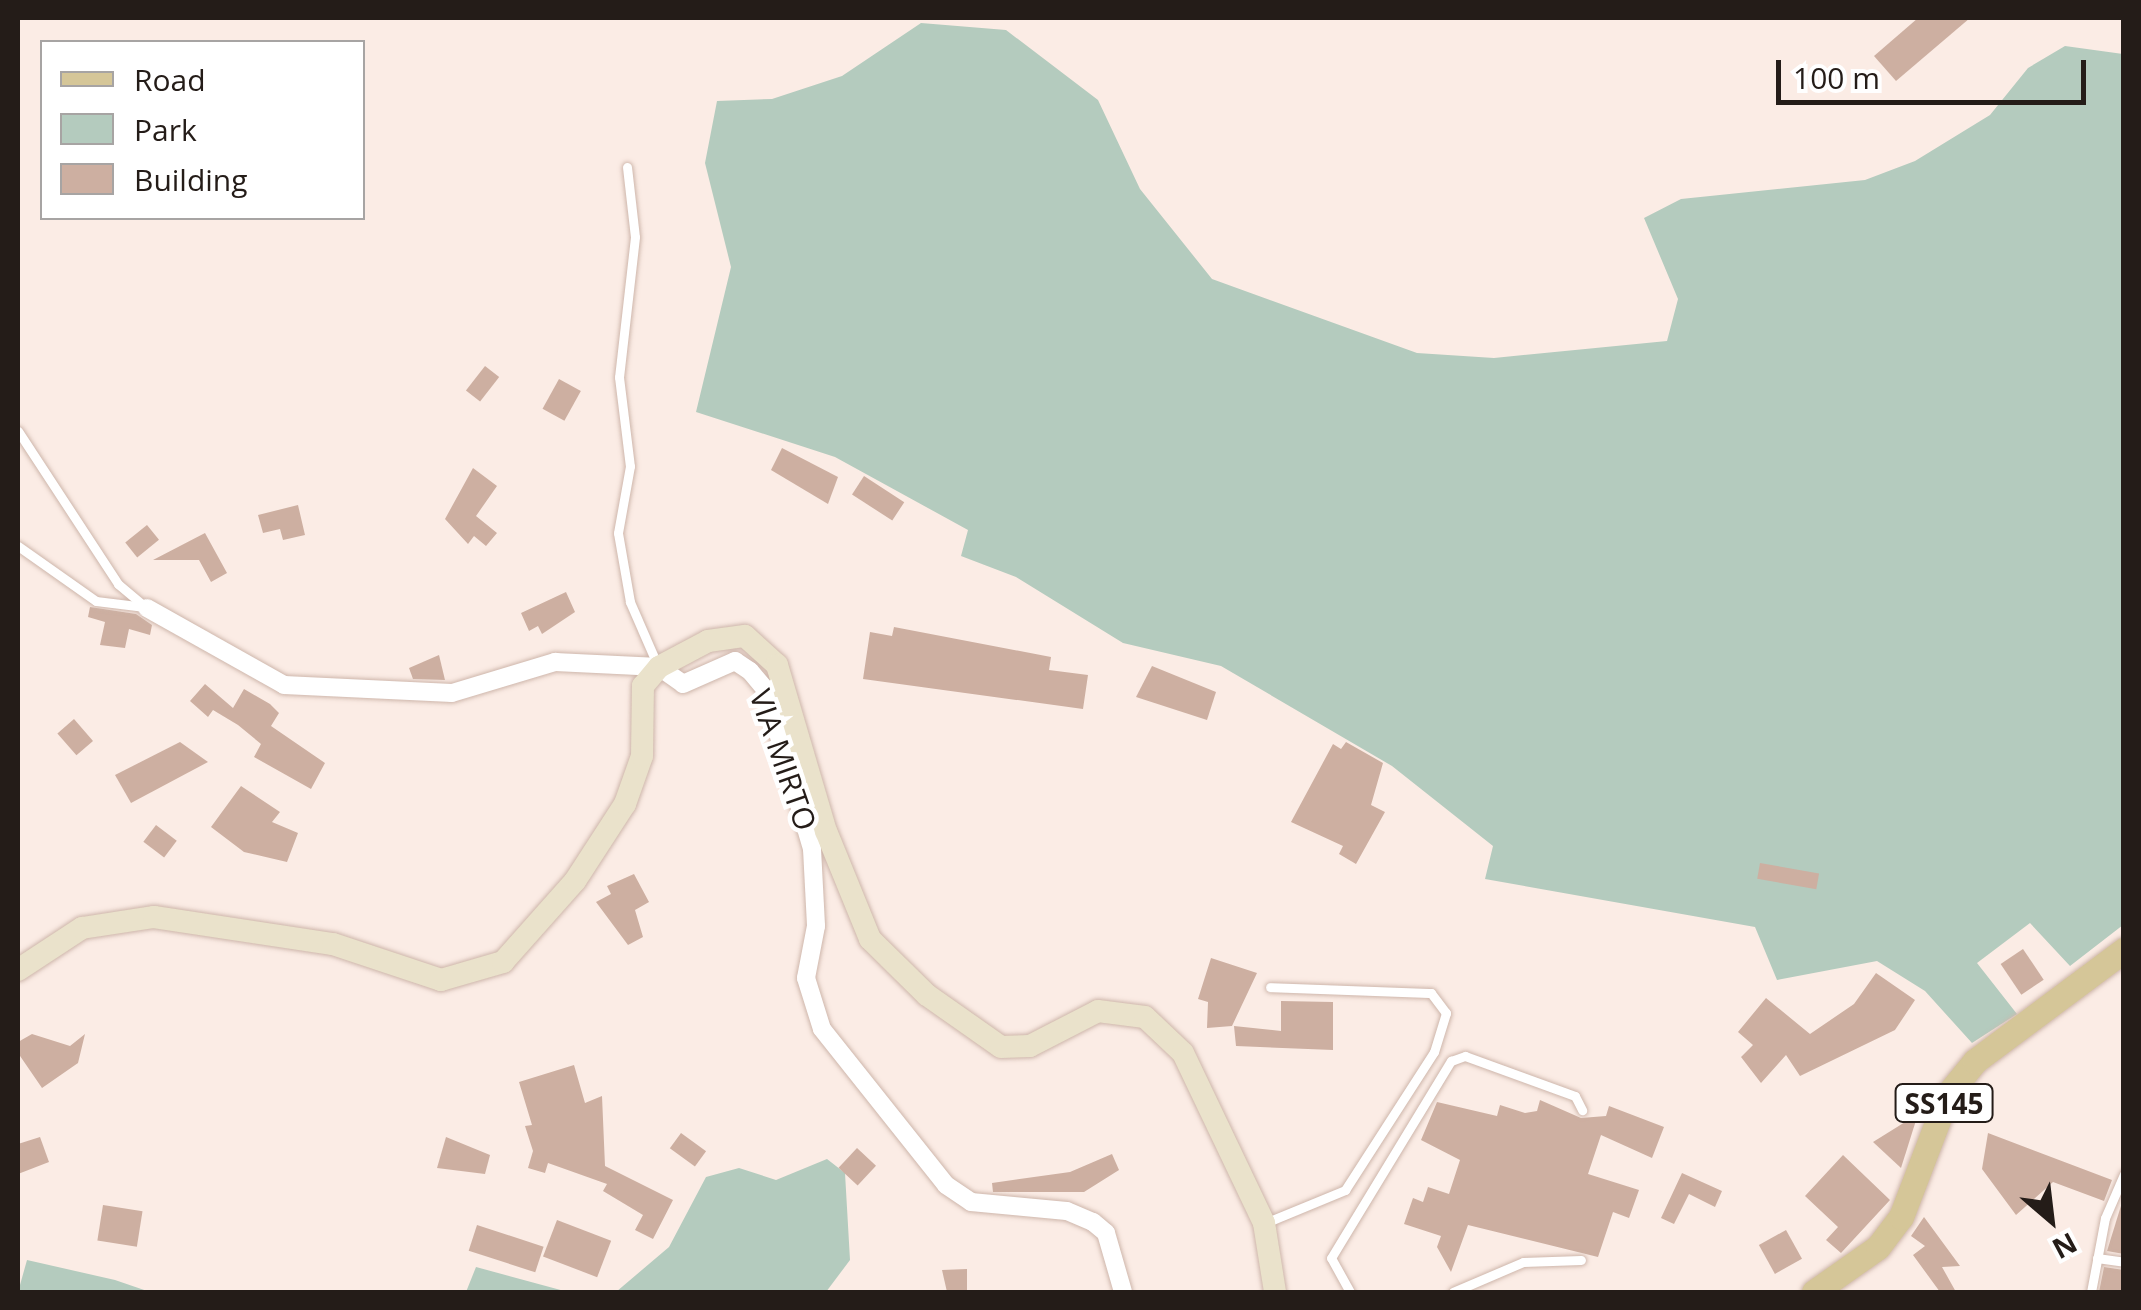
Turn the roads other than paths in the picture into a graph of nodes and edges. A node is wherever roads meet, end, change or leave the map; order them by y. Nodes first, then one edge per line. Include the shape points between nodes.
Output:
1 (626, 166) dead end
2 (18, 431) edge
3 (18, 546) edge
4 (147, 608) junction
5 (659, 666) junction
6 (2124, 950) edge
7 (18, 970) edge
8 (1270, 987) dead end
9 (1582, 1110) dead end
10 (2124, 1174) edge
11 (1264, 1224) junction
12 (2097, 1258) junction
13 (1581, 1260) dead end
14 (2124, 1262) edge
15 (1123, 1292) edge
16 (1275, 1292) edge
17 (1350, 1292) edge
18 (1453, 1292) edge
19 (1814, 1292) edge
20 (2091, 1292) edge

1 - 5 lane via 635,237 619,378 630,466 618,533 630,602
2 - 4 lane via 118,584
3 - 4 lane via 96,602
4 - 5 street via 284,685 452,693 556,662
5 - 7 street via 642,686 642,756 625,804 575,880 503,962 442,980 333,944 154,916 82,928
5 - 11 street via 734,635 768,651 870,939 926,995 1000,1047 1030,1046 1098,1011 1145,1017 1183,1054
5 - 15 street, VIA MIRTO via 683,684 735,661 765,689 812,849 808,1002 848,1066 946,1185 972,1202 1067,1211 1093,1222 1106,1234
6 - 19 main road, SS145 via 1976,1061 1948,1094 1901,1217 1878,1247
8 - 11 lane via 1431,993 1446,1013 1434,1052 1344,1190
9 - 17 lane via 1576,1096 1465,1056 1451,1062 1331,1258
10 - 12 lane
11 - 16 street
12 - 14 lane
12 - 20 lane
13 - 18 lane via 1523,1262

